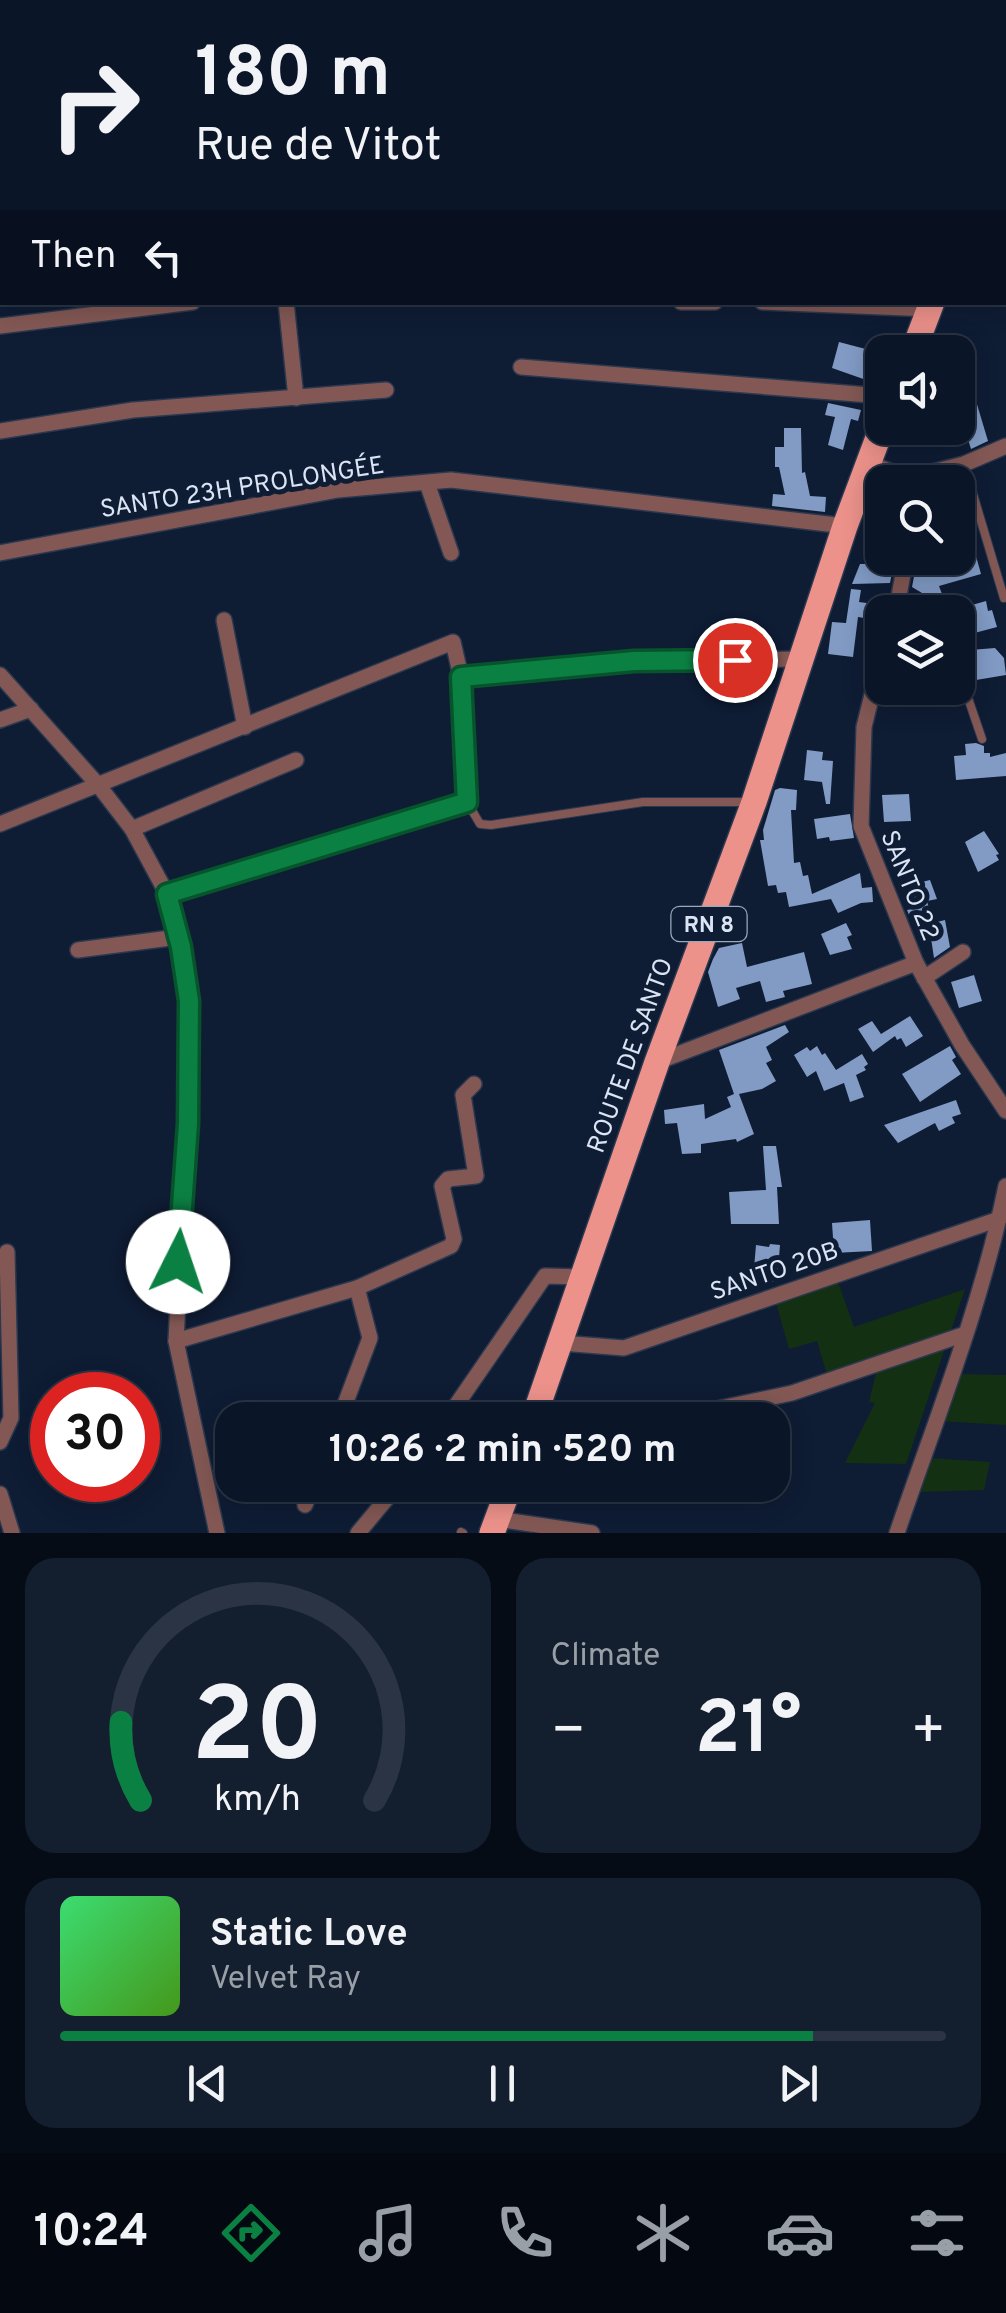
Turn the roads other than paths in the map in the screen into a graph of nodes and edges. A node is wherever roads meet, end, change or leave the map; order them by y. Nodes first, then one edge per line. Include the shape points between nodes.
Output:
1 (144, 305) edge
2 (286, 305) edge
3 (889, 305) edge
4 (931, 306) edge
5 (94, 308) edge
6 (0, 326) edge
7 (919, 335) edge
8 (521, 368) dead end
9 (386, 390) dead end
10 (865, 395) edge
11 (296, 398) junction
12 (0, 431) edge
13 (875, 445) edge
14 (1006, 446) edge
15 (868, 463) junction
16 (964, 464) junction
17 (873, 465) edge
18 (960, 465) edge
19 (427, 482) junction
20 (845, 526) junction
21 (0, 553) edge
22 (451, 553) dead end
23 (1004, 598) edge
24 (224, 620) dead end
25 (803, 659) junction
26 (0, 675) edge
27 (461, 677) junction
28 (872, 705) edge
29 (970, 705) edge
30 (31, 708) junction
31 (0, 720) edge
32 (244, 727) junction
33 (982, 740) dead end
34 (296, 760) dead end
35 (99, 786) junction
36 (467, 802) junction
37 (754, 802) junction
38 (0, 824) edge
39 (132, 828) junction
40 (167, 894) junction
41 (178, 937) junction
42 (78, 950) dead end
43 (963, 952) dead end
44 (920, 971) junction
45 (657, 1062) junction
46 (474, 1084) dead end
47 (1006, 1111) edge
48 (1006, 1186) edge
49 (1002, 1224) edge
50 (7, 1252) dead end
51 (583, 1277) junction
52 (357, 1288) junction
53 (965, 1334) junction
54 (176, 1341) junction
55 (561, 1343) junction
56 (347, 1402) edge
57 (458, 1402) edge
58 (540, 1402) edge
59 (750, 1402) edge
60 (0, 1442) edge
61 (0, 1494) edge
62 (306, 1502) edge
63 (384, 1502) edge
64 (504, 1502) edge
65 (305, 1505) dead end
66 (495, 1526) edge
67 (12, 1533) edge
68 (217, 1533) edge
69 (358, 1533) edge
70 (592, 1533) edge
71 (896, 1533) edge

1 - 5 street
2 - 11 street
3 - 4 street
4 - 7 main road
5 - 6 street
8 - 10 street
9 - 11 street
11 - 12 street via 133,410
13 - 15 main road, ROUTE DE SANTO / RN 8
14 - 16 street
15 - 17 street
15 - 20 main road, ROUTE DE SANTO / RN 8
16 - 18 street
16 - 23 lane
19 - 20 street, SANTO 23H PROLONGÉE
19 - 21 street, SANTO 23H PROLONGÉE via 338,490
19 - 22 street
20 - 25 main road, ROUTE DE SANTO / RN 8
24 - 32 street
25 - 27 street via 634,661
25 - 37 main road, ROUTE DE SANTO / RN 8
26 - 30 street
27 - 32 street via 453,642
27 - 36 street
28 - 44 street, SANTO 22 via 864,727 861,826
29 - 33 lane
30 - 31 street
30 - 35 street
32 - 35 street
34 - 39 street
35 - 38 street
35 - 39 street
36 - 37 lane via 480,824 491,826 643,802
36 - 40 street
37 - 45 main road, ROUTE DE SANTO / RN 8
39 - 40 street
40 - 41 street
41 - 42 street
41 - 54 street via 189,1001
43 - 44 street
44 - 45 street
44 - 47 street, SANTO 22
45 - 51 main road, ROUTE DE SANTO / RN 8
46 - 52 street via 463,1095 476,1176 448,1178 442,1186 452,1246
48 - 49 street
49 - 53 street
49 - 55 street, SANTO 20B via 624,1348
50 - 60 street via 11,1418
51 - 55 main road, ROUTE DE SANTO / RN 8
51 - 57 street via 545,1276
52 - 54 street
52 - 56 street via 370,1338
53 - 59 street
53 - 71 street
54 - 68 street
55 - 58 main road, ROUTE DE SANTO / RN 8
61 - 67 street
62 - 65 street
63 - 69 street
64 - 66 main road
66 - 70 street

